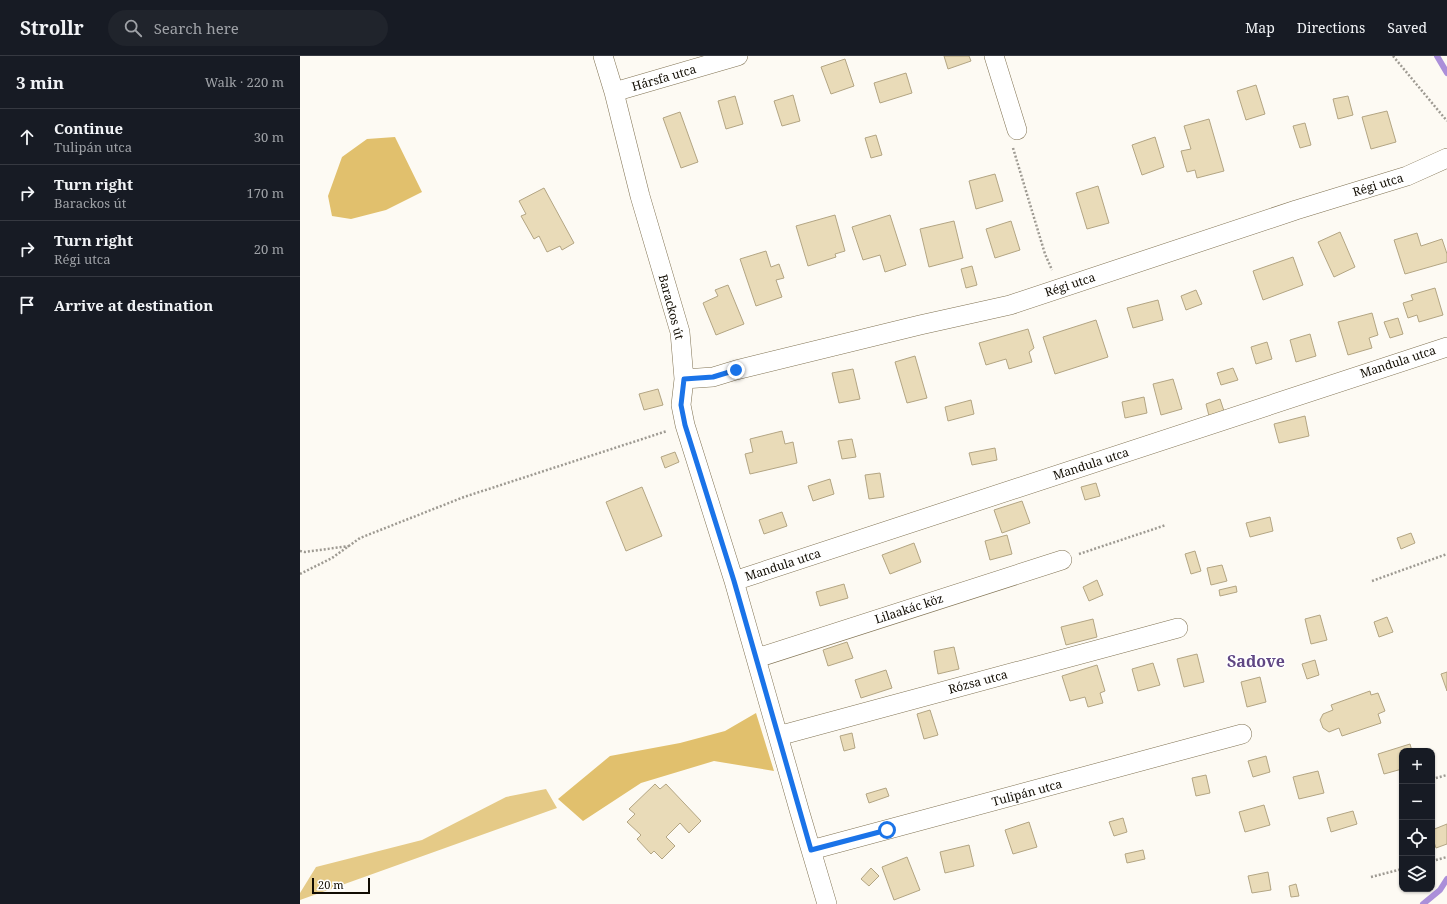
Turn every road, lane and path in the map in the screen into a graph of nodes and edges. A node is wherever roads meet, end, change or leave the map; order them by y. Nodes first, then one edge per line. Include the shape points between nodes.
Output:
1 (603, 56) edge
2 (738, 56) edge
3 (994, 56) edge
4 (1393, 56) edge
5 (614, 92) junction
6 (1447, 121) edge
7 (1017, 130) joint
8 (1447, 158) edge
9 (1060, 289) junction
10 (1447, 347) edge
11 (684, 379) junction
12 (685, 425) junction
13 (1166, 525) dead end
14 (349, 546) junction
15 (300, 551) edge
16 (1447, 554) edge
17 (1062, 560) joint
18 (300, 574) edge
19 (734, 581) junction
20 (1372, 581) dead end
21 (1178, 628) dead end
22 (757, 658) junction
23 (1242, 734) dead end
24 (778, 736) junction
25 (1447, 775) edge
26 (1435, 779) edge
27 (811, 850) junction
28 (1447, 857) edge
29 (1435, 860) edge
30 (1399, 870) edge
31 (1371, 877) dead end
32 (827, 904) edge

1 - 5 street, Barackos út
2 - 5 street, Hársfa utca
3 - 7 street
4 - 6 path
5 - 11 street, Barackos út via 640,196 680,332
7 - 9 path via 1010,139 1045,254
8 - 9 street, Régi utca via 1407,176 1296,210
9 - 11 street, Régi utca via 1010,305 713,377
10 - 19 street, Mandula utca
11 - 12 street, Barackos út via 681,405
12 - 14 path via 464,496 360,538
12 - 19 street, Barackos út
13 - 17 path
14 - 15 path
14 - 18 path
16 - 20 path
17 - 22 street, Lilaakác köz
19 - 22 street, Barackos út
21 - 24 street, Rózsa utca
22 - 24 street, Barackos út
23 - 27 street, Tulipán utca
24 - 27 street, Barackos út
25 - 26 path
27 - 32 street, Barackos út
28 - 29 path
30 - 31 path

